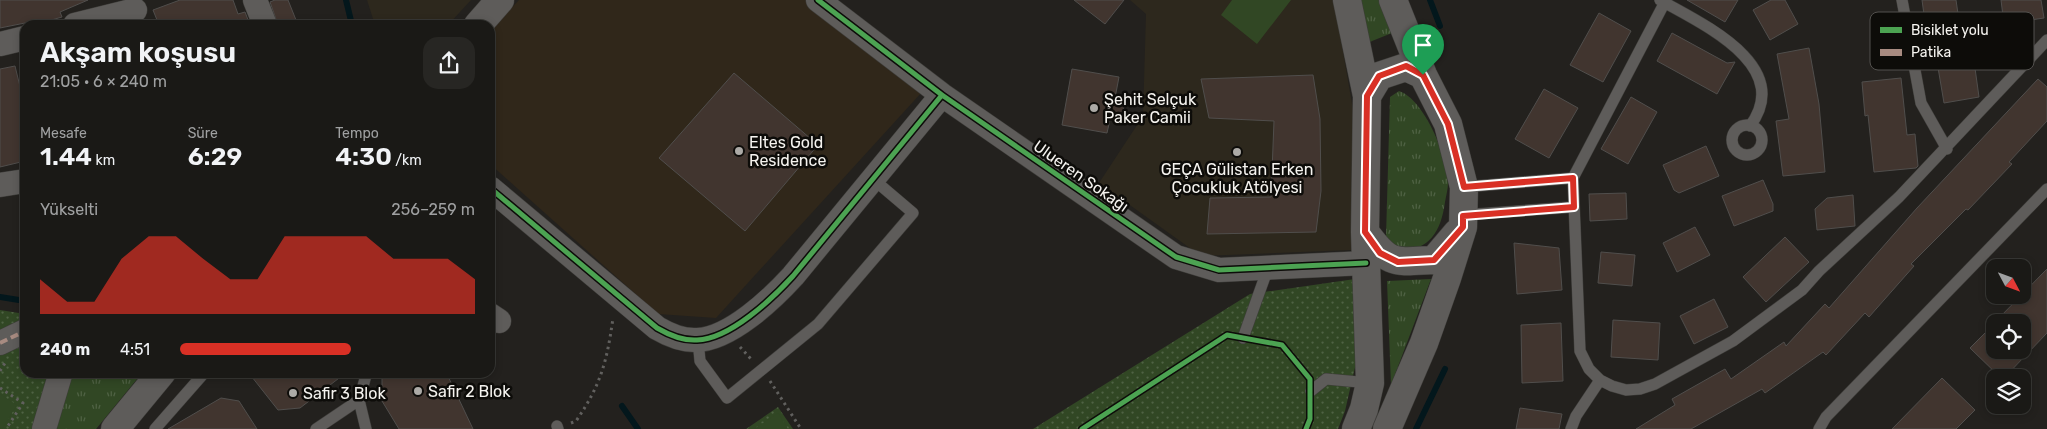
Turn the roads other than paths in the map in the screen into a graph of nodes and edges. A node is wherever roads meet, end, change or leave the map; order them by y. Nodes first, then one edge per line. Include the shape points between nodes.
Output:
1 (255, 0) edge
2 (500, 0) edge
3 (818, 0) edge
4 (1347, 0) edge
5 (1393, 0) edge
6 (1663, 1) edge
7 (135, 12) edge
8 (98, 20) edge
9 (263, 20) edge
10 (482, 20) edge
11 (20, 39) edge
12 (2047, 40) edge
13 (0, 44) edge
14 (2034, 54) edge
15 (1915, 70) edge
16 (2019, 70) edge
17 (1423, 75) junction
18 (942, 95) junction
19 (1367, 96) junction
20 (1750, 126) dead end
21 (1946, 148) junction
22 (1573, 178) junction
23 (873, 179) junction
24 (20, 182) edge
25 (0, 185) edge
26 (1464, 187) junction
27 (2047, 189) edge
28 (495, 192) edge
29 (1574, 207) junction
30 (1463, 221) junction
31 (1365, 232) junction
32 (1366, 263) junction
33 (1268, 268) junction
34 (20, 333) edge
35 (1243, 338) dead end
36 (698, 340) junction
37 (0, 343) edge
38 (59, 378) edge
39 (157, 378) edge
40 (200, 378) edge
41 (365, 378) edge
42 (1600, 380) junction
43 (1370, 384) junction
44 (1311, 391) dead end
45 (359, 400) junction
46 (44, 429) edge
47 (115, 429) edge
48 (155, 429) edge
49 (316, 429) edge
50 (366, 429) edge
51 (1356, 429) edge
52 (1387, 429) edge
53 (1571, 429) edge
54 (1820, 429) edge

1 - 9 street
2 - 10 street
3 - 18 street, Ulueren Sokağı
4 - 19 street
5 - 17 street
6 - 20 lane via 1729,40 1751,63 1761,92 1759,110
6 - 22 lane
7 - 8 street
11 - 13 street
12 - 14 lane
15 - 21 lane via 1921,103
16 - 21 lane
17 - 19 street via 1406,66 1379,76
17 - 26 street via 1448,124
18 - 23 street
18 - 33 street, Ulueren Sokağı via 1176,257 1219,270
19 - 31 street
21 - 42 lane via 1802,290 1733,341 1640,389 1626,390
22 - 26 lane
22 - 29 lane
23 - 36 street via 773,298 726,330
23 - 36 lane via 913,213 818,324 727,398 700,361
24 - 25 street
26 - 30 street
27 - 54 lane via 1826,417
28 - 36 street via 657,328 684,340
29 - 30 lane
29 - 42 lane via 1580,351 1589,369
30 - 31 street via 1434,260 1398,262 1380,253
30 - 52 street via 1424,343
31 - 32 street
32 - 33 street, Ulueren Sokağı
32 - 43 street
33 - 35 lane
34 - 37 street
38 - 46 street
39 - 47 street
40 - 48 lane
41 - 45 lane
42 - 53 lane
43 - 44 lane via 1326,379
43 - 51 street
45 - 49 lane
45 - 50 lane

